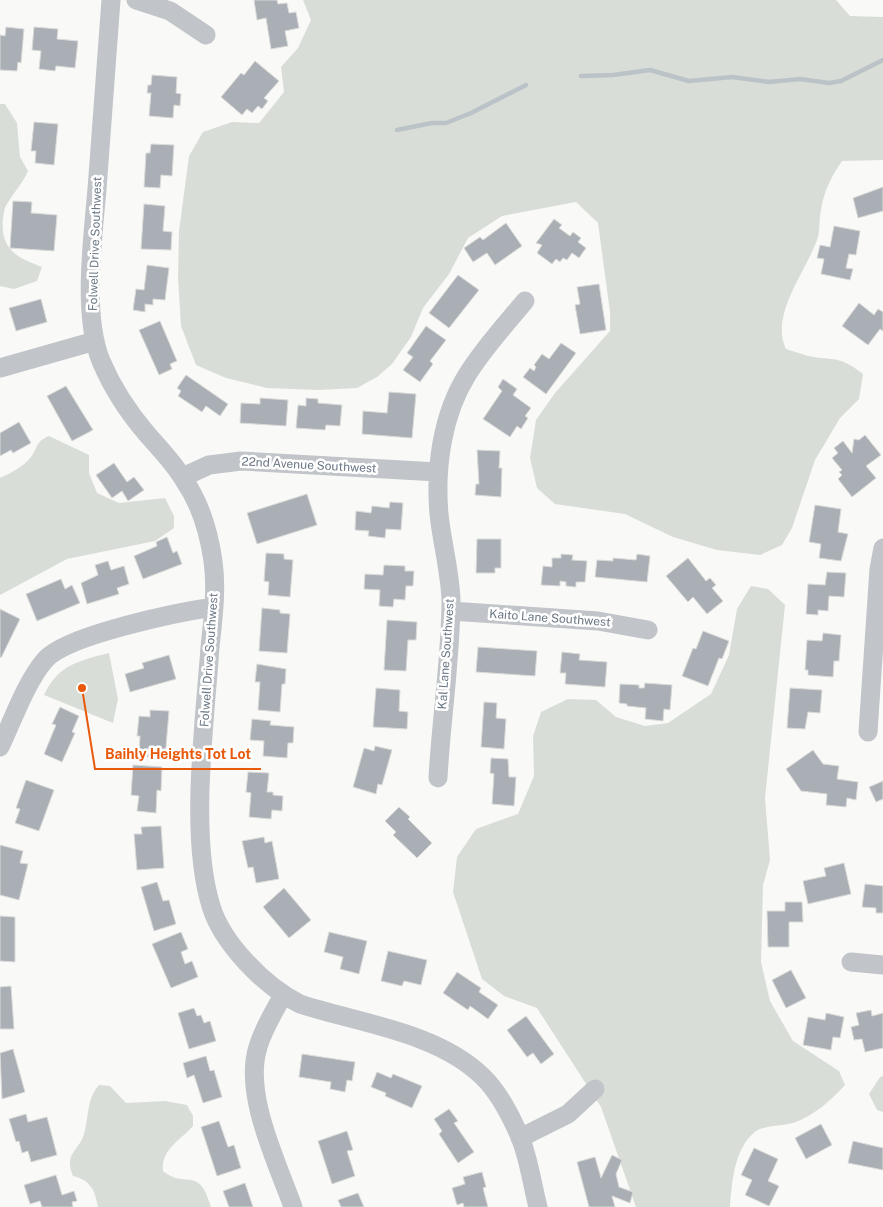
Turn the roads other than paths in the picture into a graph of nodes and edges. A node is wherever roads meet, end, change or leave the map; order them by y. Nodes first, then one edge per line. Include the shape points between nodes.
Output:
1 (111, 0) edge
2 (136, 0) edge
3 (206, 35) dead end
4 (525, 301) dead end
5 (95, 341) junction
6 (0, 368) edge
7 (438, 472) junction
8 (183, 477) junction
9 (883, 548) edge
10 (214, 606) junction
11 (451, 610) junction
12 (648, 630) dead end
13 (868, 732) dead end
14 (0, 747) edge
15 (438, 778) dead end
16 (852, 962) dead end
17 (883, 965) edge
18 (283, 995) junction
19 (595, 1089) dead end
20 (520, 1138) junction
21 (293, 1207) edge
22 (538, 1207) edge

1 - 5 street, Folwell Drive Southwest via 92,255
2 - 3 street via 170,10
4 - 7 street, Kal Lane Southwest via 480,356 457,394 446,426
5 - 6 street
5 - 8 street, Folwell Drive Southwest via 122,401
7 - 8 street, 22nd Avenue Southwest via 241,461 209,465
7 - 11 street, Kal Lane Southwest via 439,514
8 - 10 street, Folwell Drive Southwest via 207,533 213,561
9 - 13 street
10 - 14 street via 117,629 63,646 45,660
10 - 18 street, Folwell Drive Southwest via 200,798 210,905 244,959
11 - 12 street, Kaito Lane Southwest via 598,620
11 - 15 street, Kal Lane Southwest
16 - 17 street
18 - 20 street, Folwell Drive Southwest via 300,1004 408,1036 452,1054 490,1085
18 - 21 street via 257,1048 253,1077 259,1111
19 - 20 street via 568,1114
20 - 22 street, Folwell Drive Southwest

